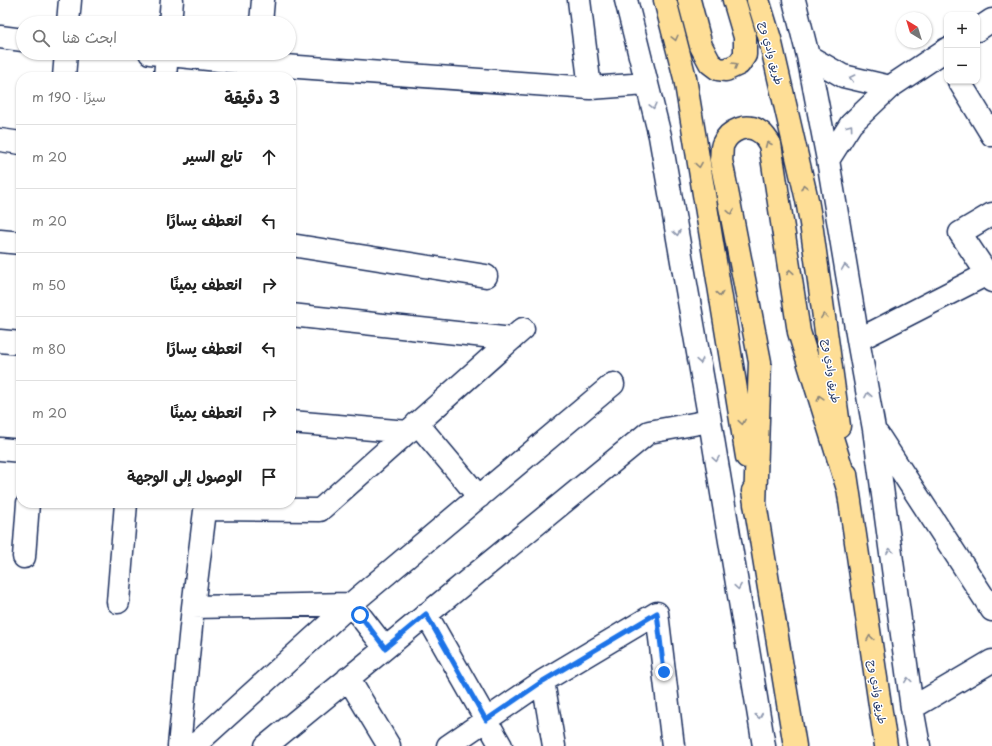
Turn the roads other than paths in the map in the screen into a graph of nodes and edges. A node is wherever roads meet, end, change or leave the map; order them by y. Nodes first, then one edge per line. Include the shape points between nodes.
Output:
1 (70, 0) edge
2 (172, 0) edge
3 (263, 0) edge
4 (579, 0) edge
5 (626, 0) edge
6 (665, 0) edge
7 (689, 0) edge
8 (734, 0) edge
9 (758, 0) edge
10 (794, 0) edge
11 (69, 16) edge
12 (171, 16) edge
13 (262, 16) edge
14 (992, 20) edge
15 (980, 28) edge
16 (0, 37) edge
17 (16, 39) edge
18 (944, 55) edge
19 (808, 56) junction
20 (65, 60) edge
21 (162, 60) edge
22 (213, 60) edge
23 (257, 65) edge
24 (64, 72) edge
25 (164, 72) edge
26 (647, 84) junction
27 (961, 84) edge
28 (890, 87) junction
29 (590, 88) junction
30 (992, 135) edge
31 (0, 140) edge
32 (16, 142) edge
33 (828, 160) junction
34 (992, 214) edge
35 (0, 241) edge
36 (16, 243) edge
37 (296, 246) edge
38 (486, 276) dead end
39 (990, 277) edge
40 (296, 314) edge
41 (858, 340) junction
42 (0, 341) edge
43 (16, 343) edge
44 (613, 384) dead end
45 (710, 421) junction
46 (296, 422) edge
47 (413, 428) junction
48 (874, 429) junction
49 (0, 449) edge
50 (16, 451) edge
51 (848, 489) junction
52 (479, 497) junction
53 (755, 505) junction
54 (28, 508) edge
55 (126, 508) edge
56 (206, 508) edge
57 (263, 508) edge
58 (24, 557) dead end
59 (118, 602) dead end
60 (351, 604) junction
61 (193, 607) junction
62 (992, 610) edge
63 (426, 614) junction
64 (385, 648) junction
65 (992, 662) edge
66 (348, 678) junction
67 (543, 681) junction
68 (912, 708) junction
69 (486, 720) junction
70 (273, 743) edge
71 (170, 746) edge
72 (179, 746) edge
73 (194, 746) edge
74 (389, 746) edge
75 (448, 746) edge
76 (501, 746) edge
77 (554, 746) edge
78 (674, 746) edge
79 (764, 746) edge
80 (795, 746) edge
81 (886, 746) edge
82 (919, 746) edge

1 - 11 street
2 - 12 street
3 - 13 street
4 - 29 street
5 - 26 street
6 -> 53 main road via 685,78
7 -> 8 main road via 701,46 710,63 718,69 726,70 739,64 745,55 745,37
51 -> 9 main road, طريق وادي وج via 807,200 770,38
10 - 19 street
14 - 15 street
16 - 17 street
18 - 28 street
28 -> 19 street via 843,76
19 - 33 street
20 - 24 street
21 - 25 street
22 - 23 street
23 - 29 street
26 - 29 street
26 -> 45 street via 660,136
27 - 30 street
33 -> 28 street via 851,124
31 - 32 street
41 -> 33 street
34 - 39 street via 960,234
35 - 36 street
37 - 38 street
39 - 41 street
40 - 47 street via 517,334
48 -> 41 street
42 - 43 street
44 - 52 street
45 - 63 street via 649,432
45 -> 79 street
46 - 47 street
47 - 52 street
47 - 57 street via 320,510
48 - 62 street
68 -> 48 street
49 - 50 street
51 -> 53 main road via 799,332 770,144 761,132 751,127 740,128 728,136 723,145 721,160 760,362
81 -> 51 main road, طريق وادي وج
52 - 60 street
53 - 80 main road
54 - 58 street
55 - 59 street
56 - 61 street
60 - 61 street
60 - 64 street
60 - 73 street
61 - 72 street
63 - 64 street
63 - 69 street
64 - 66 street
65 - 68 street
66 - 70 street
66 - 74 street
67 - 69 street
67 - 77 street
67 - 78 street via 657,613
68 - 82 street
69 - 75 street
69 - 76 street
71 - 72 street

